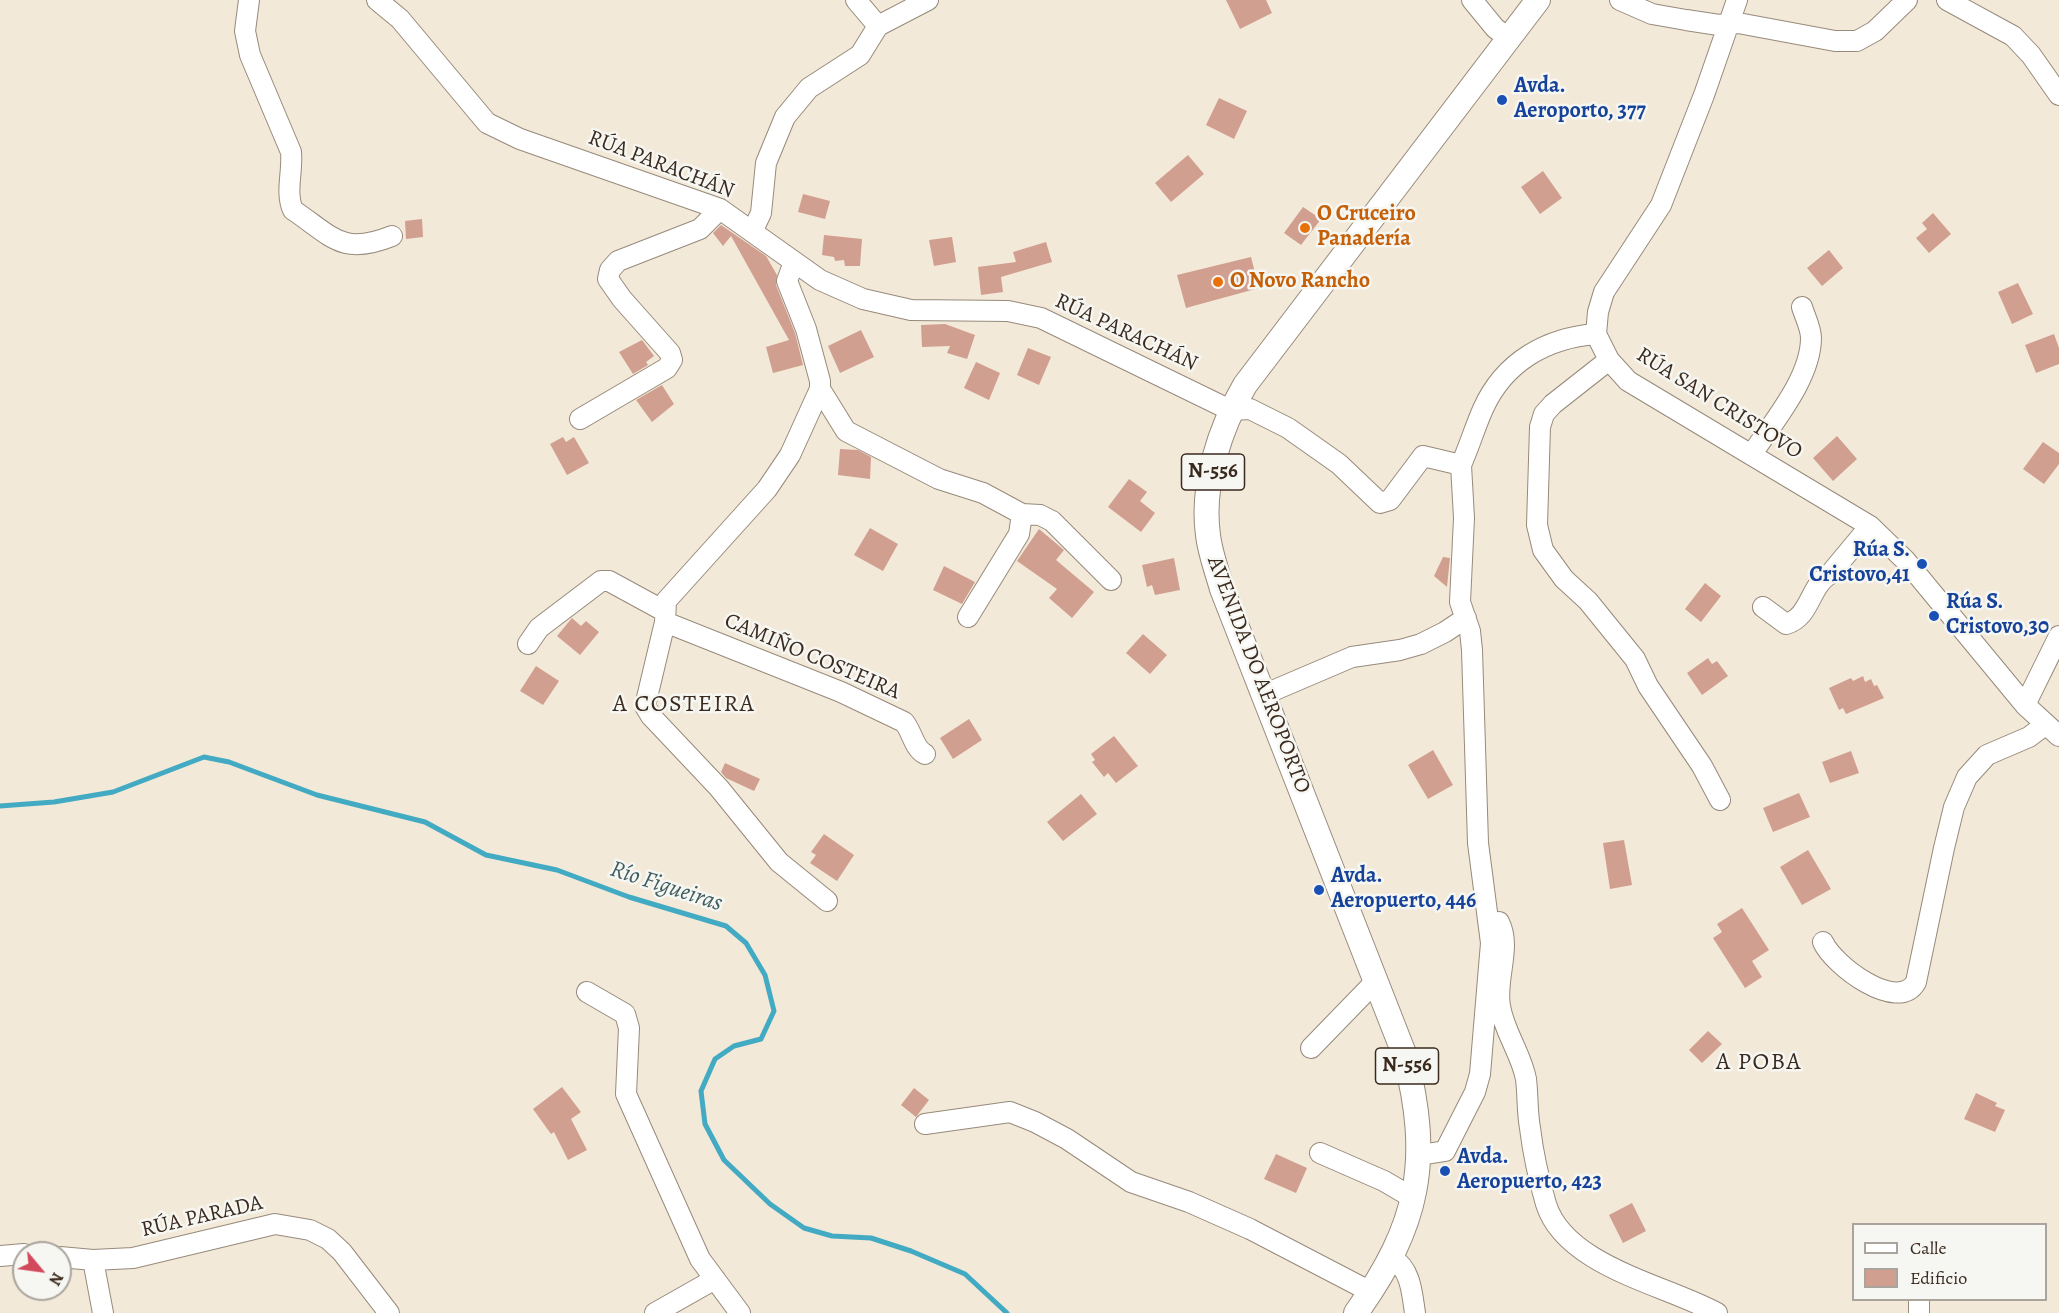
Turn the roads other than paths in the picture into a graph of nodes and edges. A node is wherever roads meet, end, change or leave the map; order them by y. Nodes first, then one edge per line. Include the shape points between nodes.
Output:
1 (249, 0) edge
2 (377, 0) edge
3 (856, 0) edge
4 (928, 0) edge
5 (1472, 0) edge
6 (1538, 0) edge
7 (1620, 0) edge
8 (1737, 0) edge
9 (1907, 0) edge
10 (1947, 0) edge
11 (1728, 24) junction
12 (878, 26) junction
13 (1509, 39) junction
14 (2059, 95) edge
15 (720, 209) junction
16 (753, 230) junction
17 (392, 236) dead end
18 (794, 262) junction
19 (1802, 307) dead end
20 (1596, 334) junction
21 (1609, 360) junction
22 (820, 389) junction
23 (1230, 410) junction
24 (580, 418) dead end
25 (1752, 454) junction
26 (1461, 465) junction
27 (1022, 514) junction
28 (1870, 526) junction
29 (1111, 580) dead end
30 (1763, 607) dead end
31 (665, 616) junction
32 (968, 617) dead end
33 (1466, 618) junction
34 (2059, 636) edge
35 (528, 644) dead end
36 (1263, 695) junction
37 (2025, 705) junction
38 (2052, 731) edge
39 (925, 754) dead end
40 (1720, 800) dead end
41 (827, 901) dead end
42 (1485, 910) junction
43 (1823, 942) dead end
44 (1376, 981) junction
45 (587, 992) dead end
46 (1311, 1048) dead end
47 (925, 1124) dead end
48 (1320, 1153) dead end
49 (1419, 1155) junction
50 (1413, 1198) junction
51 (72, 1258) edge
52 (1392, 1258) junction
53 (93, 1260) junction
54 (715, 1279) junction
55 (1371, 1292) junction
56 (103, 1313) edge
57 (389, 1313) edge
58 (655, 1313) edge
59 (740, 1313) edge
60 (1356, 1313) edge
61 (1415, 1313) edge
62 (1717, 1313) edge

1 - 17 street via 245,31 250,55 291,152 288,201 293,210 345,245 369,245
2 - 15 street, RÚA PARACHÁN via 400,18 488,123 520,139
3 - 12 street
4 - 12 street
5 - 13 street
6 - 13 main road, AVENIDA DO AEROPORTO / N-556
7 - 11 street via 1652,14
8 - 11 street
9 - 11 street via 1875,32 1857,40
10 - 14 street via 2013,36
11 - 20 street via 1661,205 1604,292
12 - 16 street via 860,55 809,88 785,117 766,163 761,213
13 - 23 main road, AVENIDA DO AEROPORTO / N-556 via 1263,358
15 - 16 street, RÚA PARACHÁN
15 - 24 street via 700,229 618,261 610,270 608,279 672,360 667,368
16 - 18 street, RÚA PARACHÁN
18 - 22 street via 787,281 806,328
18 - 23 street, RÚA PARACHÁN via 820,280 886,306 1008,311 1041,318
19 - 25 street via 1811,335 1810,357 1803,375
20 - 21 street, RÚA SAN CRISTOVO
20 - 26 street via 1569,337 1518,360 1483,408
21 - 25 street, RÚA SAN CRISTOVO via 1628,381
21 - 40 street via 1545,414 1540,427 1538,538 1551,562 1635,659
22 - 27 street via 846,430 939,479 983,493
22 - 31 street via 779,472 666,601
23 - 26 street, RÚA PARACHÁN via 1250,409 1288,428 1339,464 1380,503 1390,500 1423,456
23 - 36 main road, AVENIDA DO AEROPORTO / N-556 via 1209,494 1208,536 1222,589
25 - 28 street, RÚA SAN CRISTOVO
26 - 33 street via 1464,518 1460,595
27 - 29 street via 1040,515 1052,521
27 - 32 street via 1019,534
28 - 30 street via 1830,574 1821,579 1796,621 1786,624
28 - 37 street, RÚA SAN CRISTOVO via 1906,561
31 - 35 street, CAMIÑO COSTEIRA via 609,581 601,581 539,628
31 - 39 street, CAMIÑO COSTEIRA via 904,722 920,752
31 - 41 street via 645,706 719,788 778,862
33 - 36 street via 1421,644 1352,657
33 - 42 street via 1472,650 1478,843
34 - 37 street
36 - 44 main road, AVENIDA DO AEROPORTO / N-556
37 - 38 street, RÚA SAN CRISTOVO
38 - 43 street via 1987,755 1967,777 1954,807 1916,982 1909,992 1890,993 1878,988 1838,964
42 - 49 street via 1491,943 1480,1074 1445,1151
42 - 62 street via 1500,923 1504,948 1499,1004 1520,1055 1530,1130 1547,1206 1556,1226 1600,1261
44 - 46 street
44 - 49 main road, AVENIDA DO AEROPORTO / N-556 via 1412,1083
45 - 54 street via 625,1014 630,1028 626,1094 700,1259
47 - 55 street via 1010,1112 1027,1118 1067,1139 1131,1182 1240,1224
48 - 50 street
49 - 50 main road, AVENIDA DO AEROPORTO / N-556
50 - 52 main road, AVENIDA DO AEROPORTO / N-556
51 - 53 street, RÚA PARADA
52 - 55 main road, AVENIDA DO AEROPORTO / N-556
52 - 61 street via 1402,1264 1410,1283
53 - 56 street
53 - 57 street, RÚA PARADA via 133,1258 275,1224 310,1230 342,1252
54 - 58 street
54 - 59 street
55 - 60 main road, AVENIDA DO AEROPORTO / N-556

